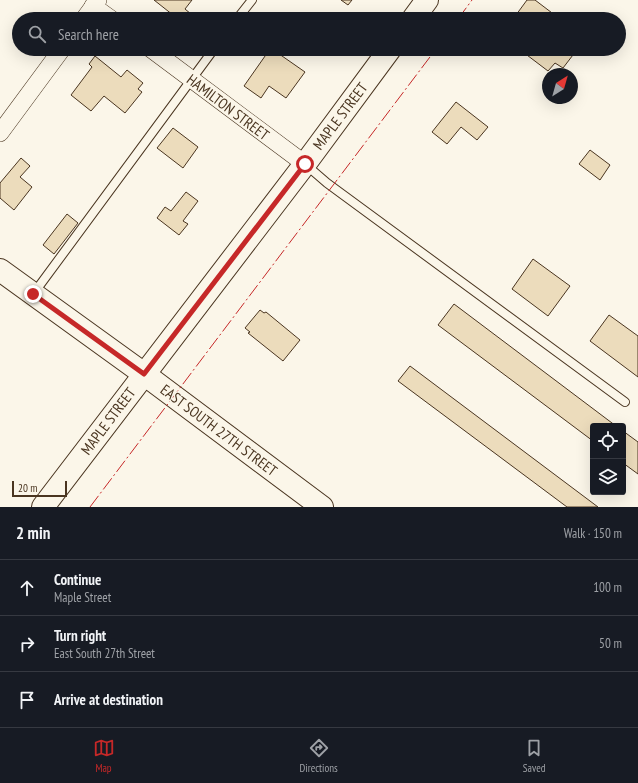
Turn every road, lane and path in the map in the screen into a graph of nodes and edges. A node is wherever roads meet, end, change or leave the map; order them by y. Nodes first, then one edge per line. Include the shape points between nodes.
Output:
1 (252, 0) edge
2 (427, 0) edge
3 (243, 12) edge
4 (418, 12) edge
5 (57, 56) edge
6 (160, 56) edge
7 (209, 56) edge
8 (385, 56) edge
9 (191, 79) junction
10 (0, 134) edge
11 (305, 164) junction
12 (0, 270) edge
13 (33, 294) junction
14 (144, 374) junction
15 (625, 402) dead end
16 (43, 507) edge
17 (322, 507) edge

1 - 3 lane
2 - 4 main road
5 - 10 street
6 - 9 street, HAMILTON STREET
7 - 9 lane
8 - 11 main road, MAPLE STREET
9 - 11 street, HAMILTON STREET
9 - 13 lane
11 - 14 main road, MAPLE STREET
11 - 15 lane
12 - 13 main road, EAST SOUTH 27TH STREET
13 - 14 main road, EAST SOUTH 27TH STREET
14 - 16 main road, MAPLE STREET
14 - 17 main road, EAST SOUTH 27TH STREET

